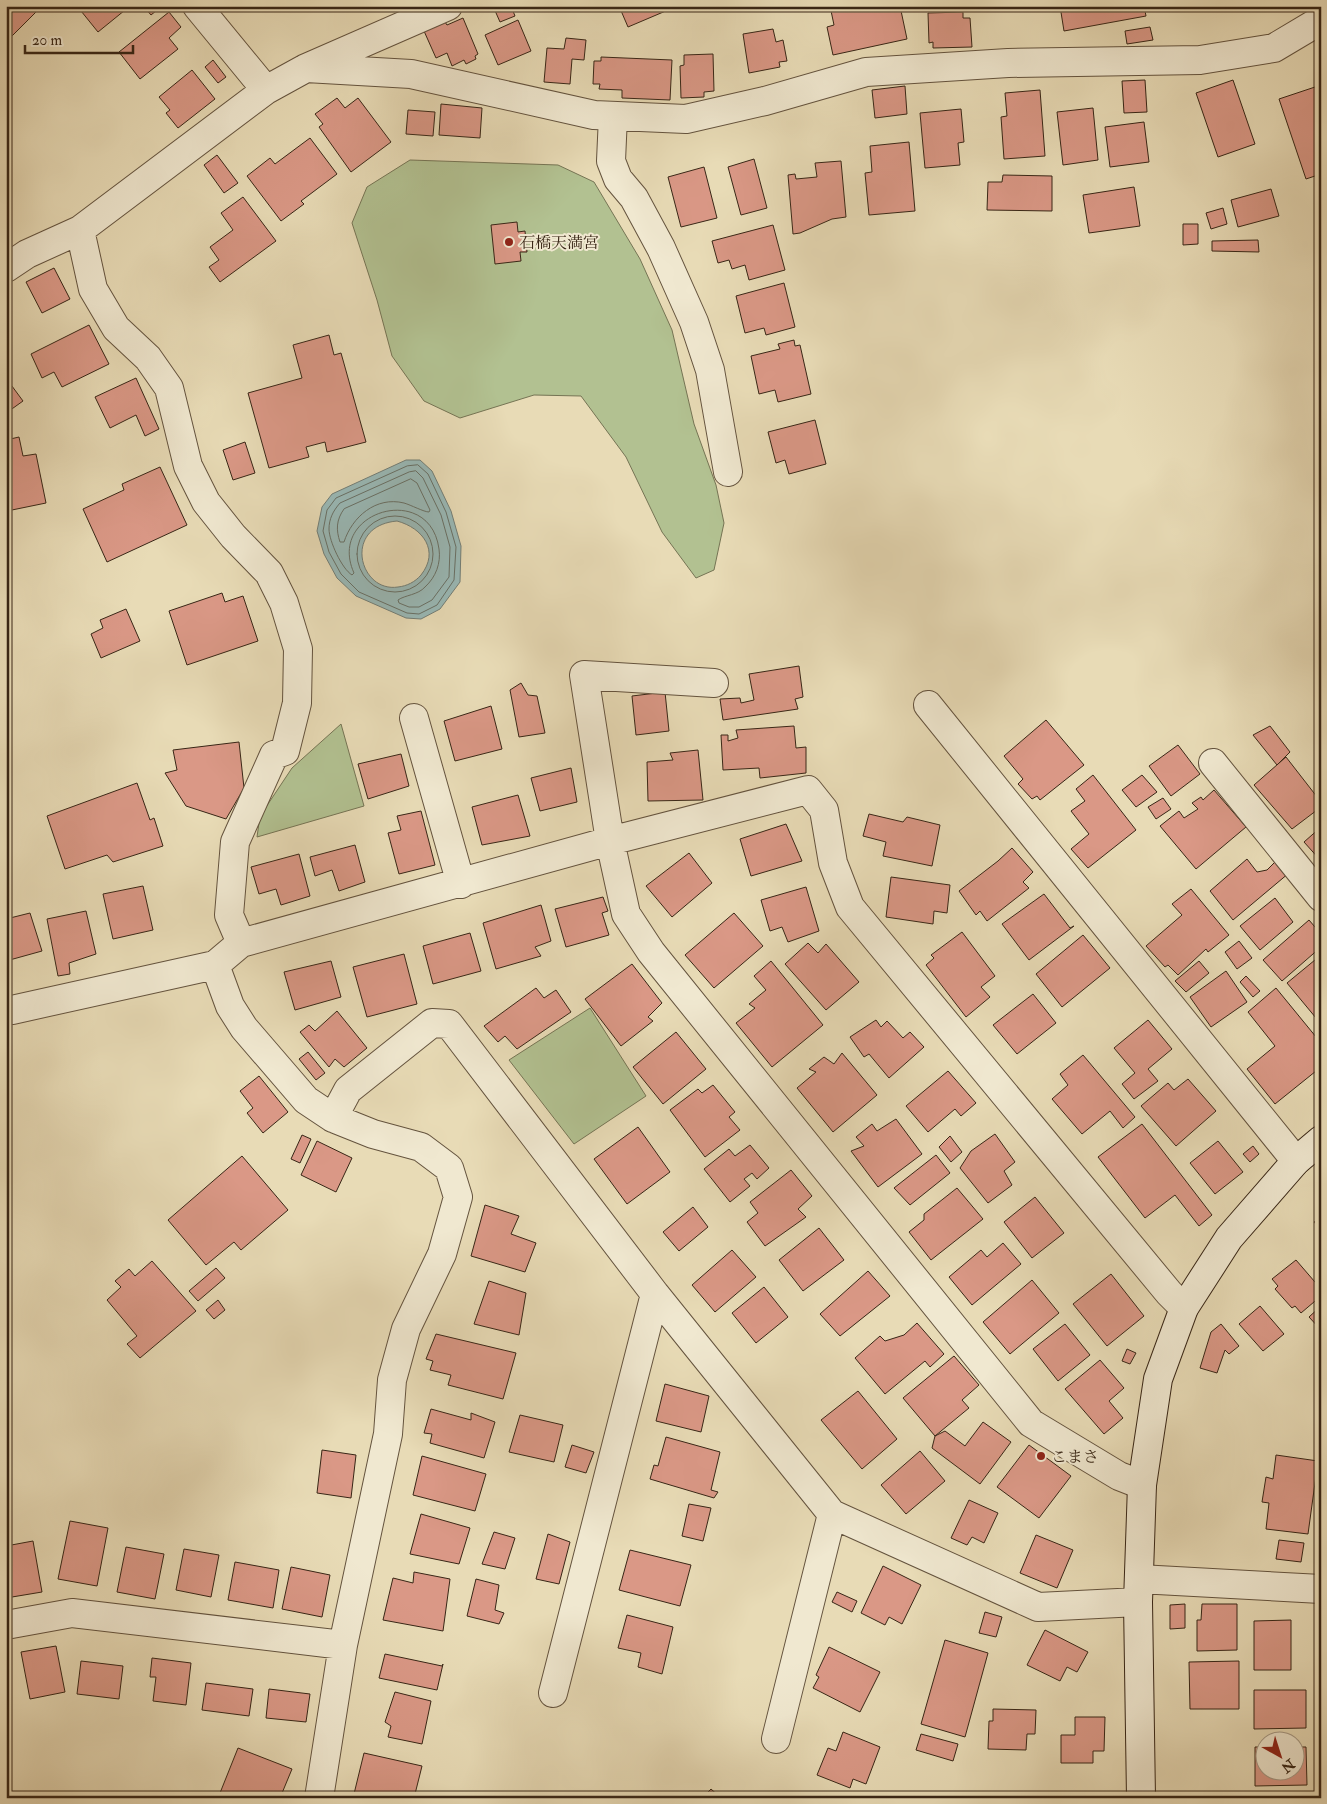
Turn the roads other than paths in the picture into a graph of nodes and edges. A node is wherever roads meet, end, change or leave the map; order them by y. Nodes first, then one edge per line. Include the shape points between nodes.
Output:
1 (197, 6) edge
2 (448, 6) edge
3 (1321, 20) edge
4 (306, 68) junction
5 (266, 90) junction
6 (613, 116) junction
7 (80, 230) junction
8 (6, 268) edge
9 (728, 472) dead end
10 (714, 683) dead end
11 (928, 705) dead end
12 (414, 718) dead end
13 (1213, 763) dead end
14 (610, 842) junction
15 (461, 884) junction
16 (1321, 897) edge
17 (242, 942) junction
18 (215, 965) junction
19 (12, 1010) dead end
20 (333, 1118) junction
21 (1321, 1140) edge
22 (1296, 1161) junction
23 (655, 1294) junction
24 (1184, 1308) junction
25 (1142, 1485) junction
26 (832, 1514) junction
27 (1321, 1588) edge
28 (1138, 1590) junction
29 (6, 1625) edge
30 (343, 1645) junction
31 (553, 1693) dead end
32 (776, 1739) dead end
33 (319, 1798) edge
34 (1141, 1798) edge

1 - 5 street
2 - 4 street
3 - 6 street via 1274,48 1200,60 1008,63 866,72 765,101 686,119
4 - 5 street
4 - 6 street via 410,74 594,115
5 - 7 street
6 - 9 street via 611,161 618,179 634,198 662,248 694,322 710,370
7 - 8 street via 27,254
7 - 17 street via 93,289 116,328 148,358 169,388 188,466 206,502 269,573 284,603 298,649 297,703 285,751 274,755 235,842 229,915
10 - 14 street via 584,675
11 - 22 street
12 - 15 street
13 - 16 street
14 - 15 street
14 - 24 street via 808,790 824,810 833,863 850,907
14 - 25 street via 626,914 651,952 1031,1423 1119,1476
15 - 17 street
17 - 18 street
18 - 19 street
18 - 20 street via 230,1006 244,1028 306,1100
20 - 23 street via 348,1090 432,1022 449,1024
20 - 30 street via 373,1134 421,1147 449,1168 458,1196 442,1254 406,1329 392,1380 388,1434
21 - 22 street
22 - 24 street via 1229,1238
23 - 26 street
23 - 31 street
24 - 25 street via 1158,1379
25 - 28 street
26 - 28 street via 1038,1607
26 - 32 street
27 - 28 street
28 - 34 street
29 - 30 street via 72,1613
30 - 33 street

